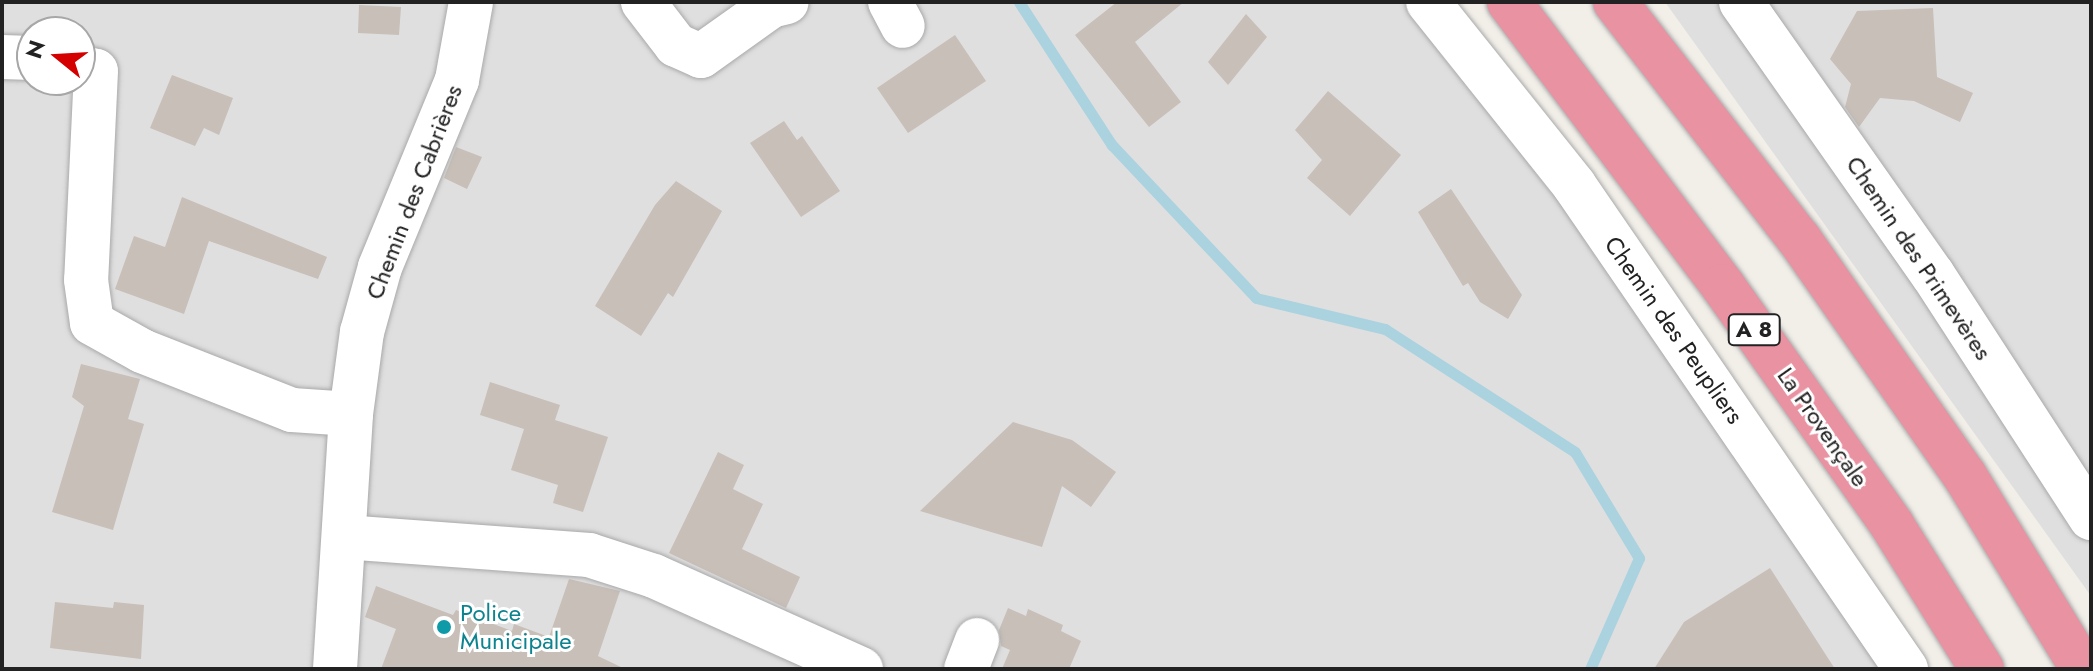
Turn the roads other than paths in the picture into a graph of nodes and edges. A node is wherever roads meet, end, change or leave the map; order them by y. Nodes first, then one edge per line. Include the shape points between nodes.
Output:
1 (471, 2) edge
2 (643, 2) edge
3 (787, 2) edge
4 (1428, 2) edge
5 (1509, 2) edge
6 (1615, 2) edge
7 (1741, 2) edge
8 (95, 96) edge
9 (351, 414) junction
10 (2091, 518) edge
11 (344, 537) junction
12 (335, 669) edge
13 (861, 669) edge
14 (1906, 669) edge
15 (1982, 669) edge
16 (2083, 669) edge

1 - 9 street, Chemin des Cabrières via 457,80 380,267 362,332
2 - 3 street via 676,45 701,56 771,6
4 - 14 street, Chemin des Peupliers via 1574,185
5 - 15 highway, La Provençale / A 8 via 1803,399 1892,525
6 - 16 highway via 1799,239 1965,476
7 - 10 street, Chemin des Primevères via 1933,275
8 - 9 street via 86,280 92,323 142,351 292,410
9 - 11 street, Chemin des Cabrières
11 - 12 street, Chemin des Cabrières
11 - 13 street via 589,555 654,576

